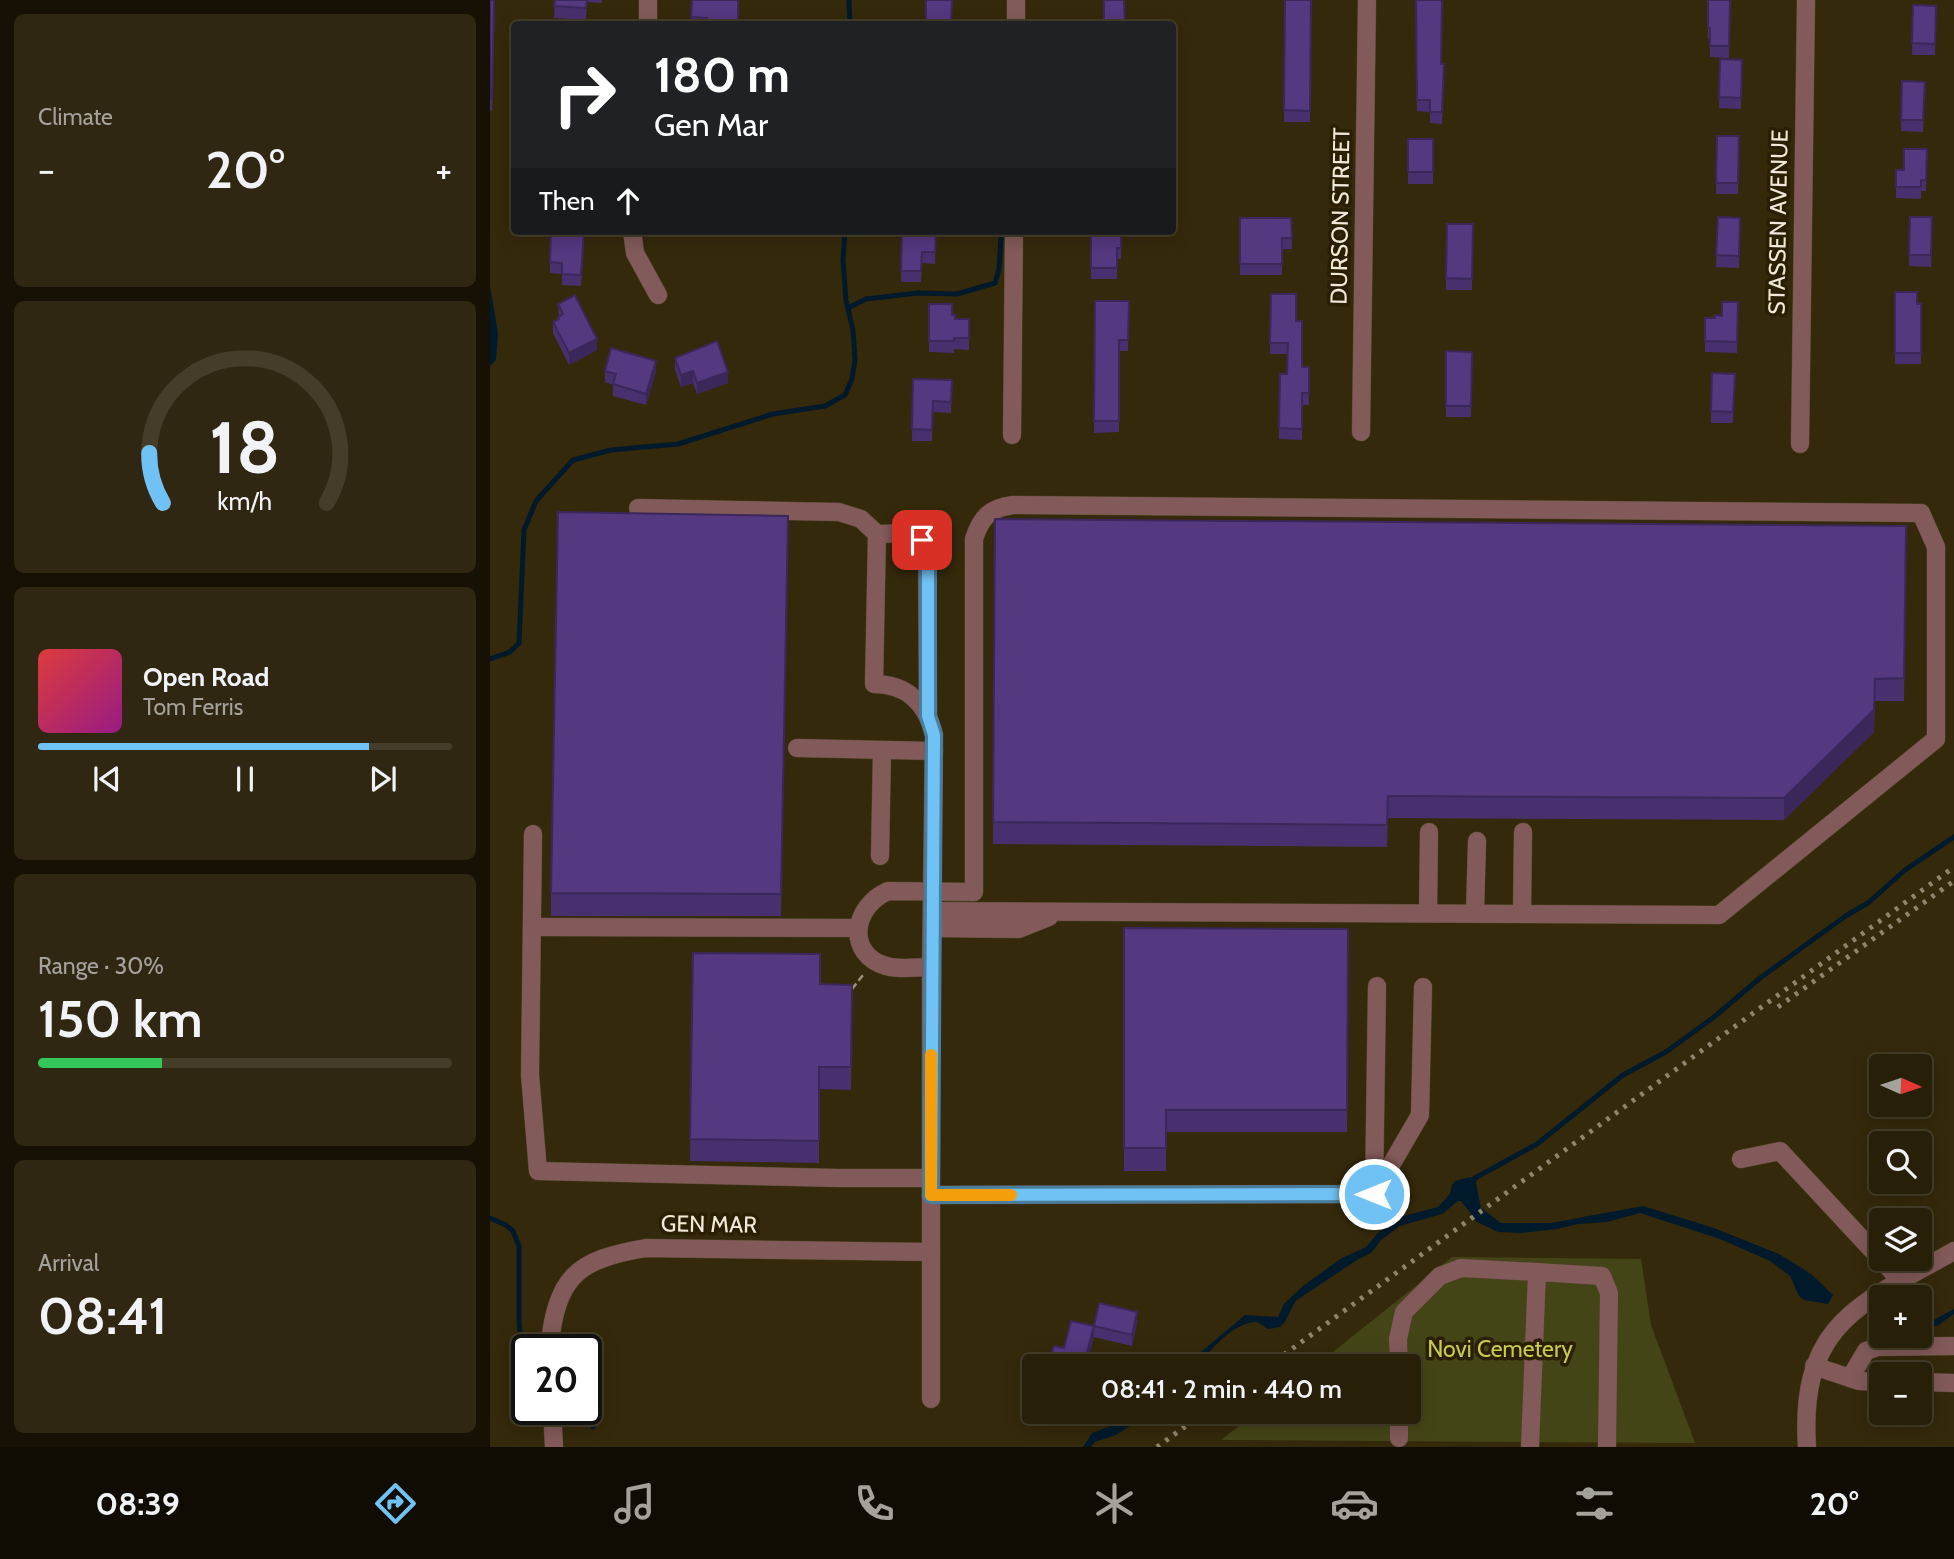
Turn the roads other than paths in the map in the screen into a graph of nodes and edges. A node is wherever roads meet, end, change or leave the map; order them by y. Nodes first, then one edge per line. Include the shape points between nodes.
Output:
1 (648, 0) edge
2 (1016, 0) edge
3 (1367, 0) edge
4 (1805, 0) edge
5 (648, 21) edge
6 (1016, 21) edge
7 (633, 235) edge
8 (1014, 235) edge
9 (658, 295) dead end
10 (1362, 432) dead end
11 (1012, 435) dead end
12 (1800, 444) dead end
13 (638, 508) dead end
14 (877, 534) junction
15 (928, 716) junction
16 (797, 748) dead end
17 (882, 750) junction
18 (934, 751) junction
19 (1429, 832) dead end
20 (1523, 832) dead end
21 (533, 834) dead end
22 (1477, 841) dead end
23 (880, 856) dead end
24 (932, 890) junction
25 (1428, 913) junction
26 (1475, 913) junction
27 (1522, 914) junction
28 (932, 920) junction
29 (531, 927) junction
30 (858, 928) junction
31 (931, 967) junction
32 (1377, 986) dead end
33 (1423, 987) dead end
34 (1741, 1158) dead end
35 (931, 1186) junction
36 (1374, 1194) junction
37 (1954, 1251) edge
38 (931, 1252) junction
39 (1537, 1272) junction
40 (1901, 1281) junction
41 (550, 1334) edge
42 (1954, 1346) edge
43 (1399, 1354) edge
44 (1814, 1366) junction
45 (1850, 1378) junction
46 (1869, 1381) edge
47 (1932, 1382) edge
48 (1954, 1383) edge
49 (931, 1399) dead end
50 (1399, 1424) edge
51 (553, 1425) edge
52 (1399, 1438) dead end
53 (554, 1447) edge
54 (1530, 1447) edge
55 (1607, 1447) edge
56 (1807, 1447) edge

1 - 5 street
2 - 6 street
3 - 10 street, DURSON STREET
4 - 12 street, STASSEN AVENUE
7 - 9 street via 635,253
8 - 11 street
13 - 14 street via 839,512 862,519
14 - 15 street via 874,684 910,693
14 - 15 street via 909,534 926,545
15 - 18 street
16 - 17 street
17 - 18 street
17 - 23 street
18 - 24 street
19 - 25 street
20 - 27 street
21 - 29 street
22 - 26 street
24 - 27 street via 974,892 974,539 985,515 998,507 1921,513 1937,547 1936,739 1719,915
24 - 28 street
24 - 30 street via 888,891 876,896 867,904
25 - 26 street
25 - 28 street via 1061,913 1019,929
26 - 27 street
28 - 31 street
29 - 30 street
29 - 35 street via 530,1075 538,1171 838,1178
30 - 31 street via 860,941 875,961 887,966
31 - 35 street
32 - 36 street
33 - 36 street via 1420,1115
34 - 40 street via 1780,1151
35 - 36 street
35 - 38 street
37 - 40 street
38 - 41 street, GEN MAR via 646,1248 618,1252 584,1264 566,1284
38 - 49 street
39 - 43 street via 1461,1268 1440,1276 1404,1312
39 - 54 street
39 - 55 street via 1602,1276 1609,1293
40 - 44 street via 1851,1312
42 - 45 street via 1878,1347 1866,1351
44 - 45 street
44 - 56 street via 1805,1411
45 - 46 street
47 - 48 street
50 - 52 street
51 - 53 street

